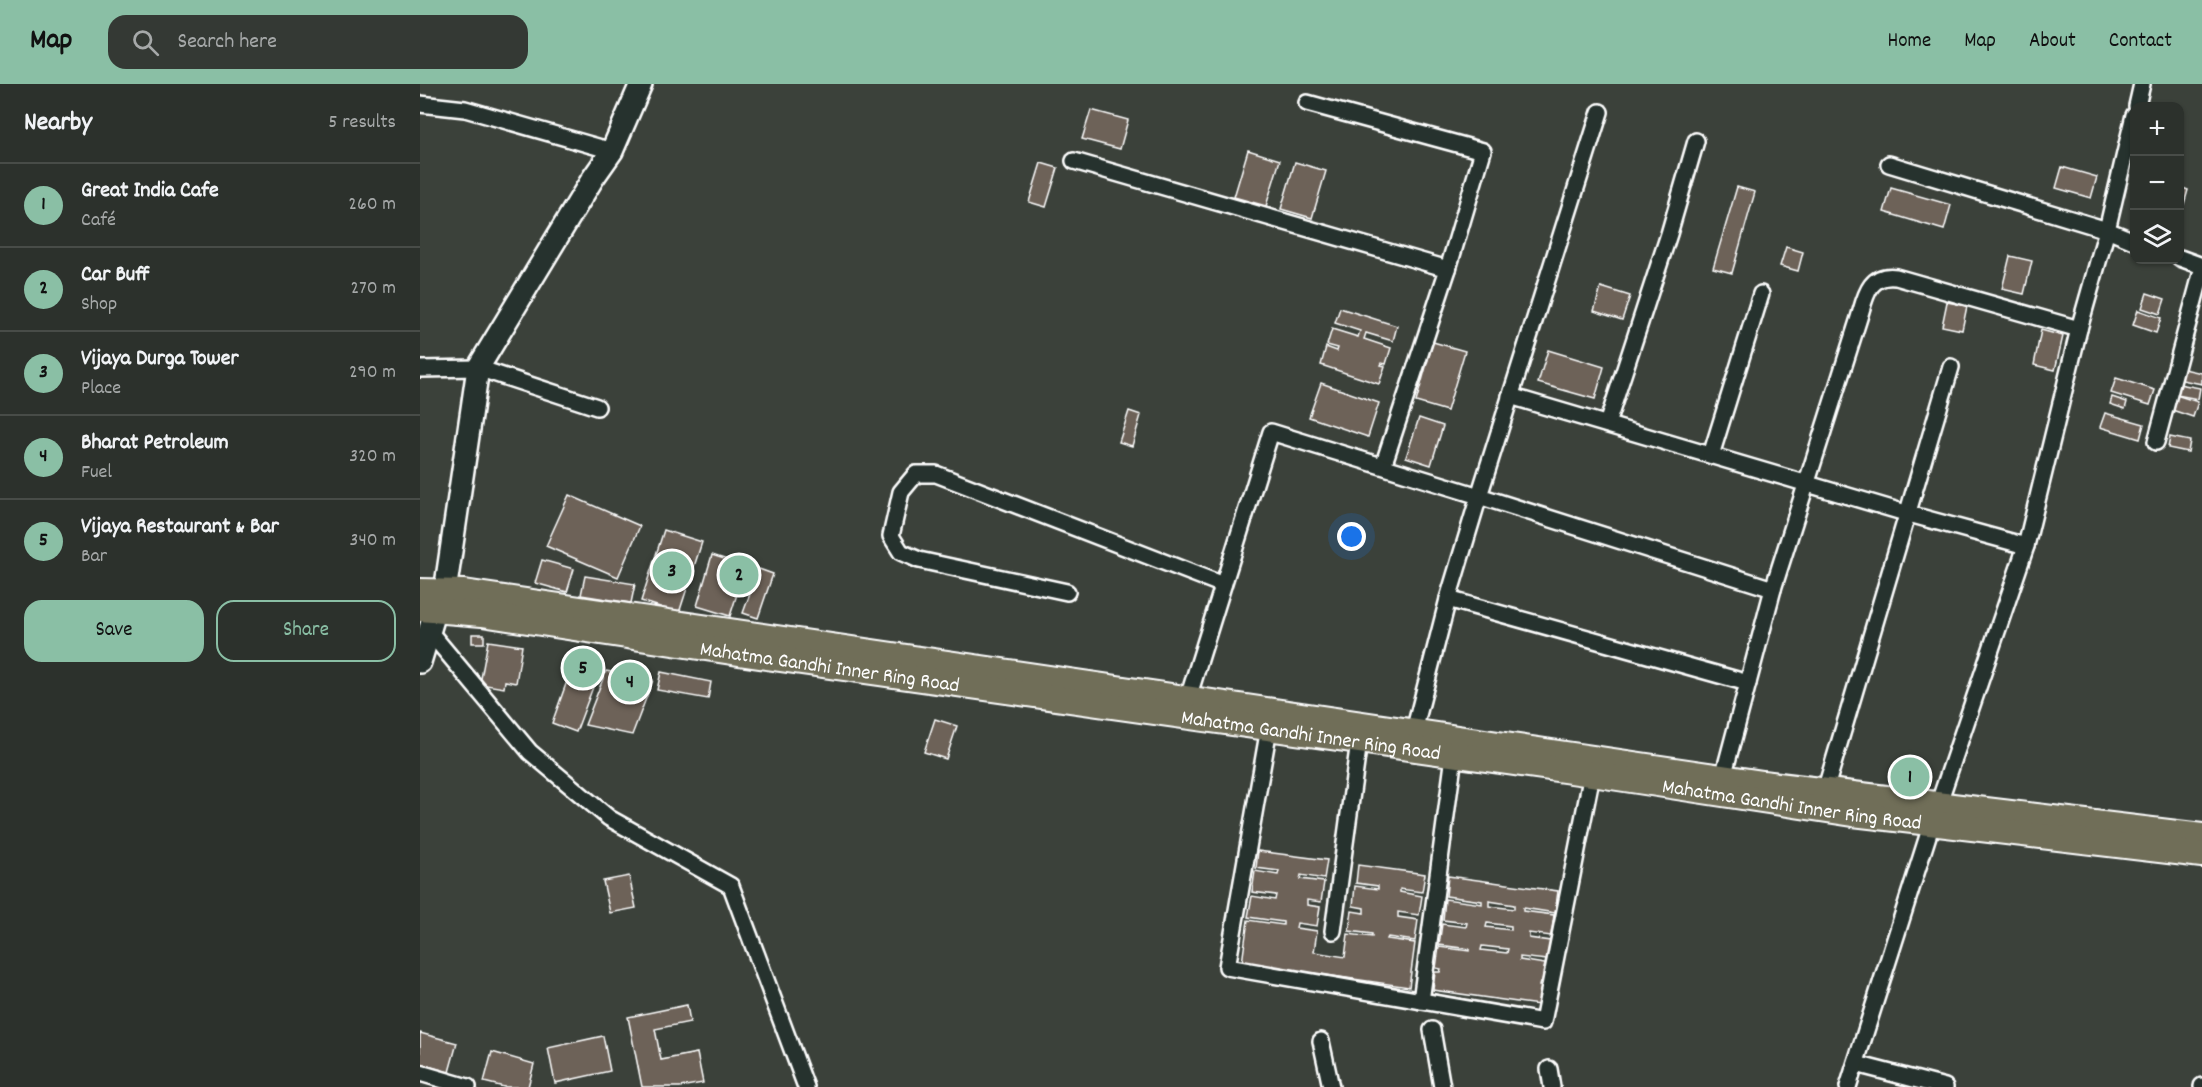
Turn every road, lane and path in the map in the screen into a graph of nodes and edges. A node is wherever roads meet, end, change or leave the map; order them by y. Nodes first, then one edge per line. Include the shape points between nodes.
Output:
1 (641, 84) edge
2 (2142, 84) edge
3 (2138, 102) edge
4 (1307, 103) dead end
5 (420, 104) edge
6 (1600, 112) dead end
7 (2130, 132) edge
8 (1696, 141) dead end
9 (612, 151) junction
10 (1074, 161) dead end
11 (1889, 164) dead end
12 (2107, 230) junction
13 (2130, 239) edge
14 (2184, 259) edge
15 (2202, 266) edge
16 (1448, 269) junction
17 (2202, 271) edge
18 (1761, 294) dead end
19 (2079, 329) junction
20 (478, 368) junction
21 (1951, 368) dead end
22 (420, 369) edge
23 (1510, 396) junction
24 (597, 407) dead end
25 (1607, 424) junction
26 (2156, 442) dead end
27 (1711, 455) junction
28 (1383, 466) junction
29 (1808, 484) junction
30 (1479, 496) junction
31 (1909, 514) junction
32 (2026, 546) junction
33 (1223, 585) junction
34 (1773, 589) junction
35 (420, 591) edge
36 (1067, 592) dead end
37 (1448, 599) junction
38 (433, 610) edge
39 (420, 662) edge
40 (1748, 683) junction
41 (1188, 698) junction
42 (1269, 728) junction
43 (1414, 731) junction
44 (1359, 741) junction
45 (1455, 756) junction
46 (1592, 774) junction
47 (1723, 777) junction
48 (1825, 791) junction
49 (1936, 814) junction
50 (2202, 836) edge
51 (2202, 855) edge
52 (1333, 931) dead end
53 (1421, 1001) junction
54 (1432, 1030) dead end
55 (1321, 1041) dead end
56 (1856, 1064) junction
57 (1549, 1069) dead end
58 (420, 1073) edge
59 (468, 1087) edge
60 (806, 1087) edge
61 (1331, 1087) edge
62 (1442, 1087) edge
63 (1552, 1087) edge
64 (1848, 1087) edge
65 (1945, 1087) edge

1 - 9 main road
2 - 3 street
4 - 16 street via 1483,151
5 - 9 street via 465,109
6 - 23 street
7 - 12 street
8 - 25 street
9 - 20 main road
10 - 16 street
11 - 12 street
12 - 13 street
12 - 19 street
14 - 15 street
16 - 28 street
17 - 26 street
18 - 27 street
19 - 29 street via 1896,277 1876,279 1858,321
19 - 32 street
20 - 22 street
20 - 24 street
20 - 38 main road
21 - 31 street
23 - 25 street
23 - 30 street
25 - 27 street
27 - 29 street
28 - 30 street
28 - 33 street via 1271,432
29 - 31 street
29 - 34 street
30 - 34 street
30 - 37 street
31 - 32 street
31 - 48 street
32 - 49 street
33 - 36 street via 936,474 916,474 901,492 891,536 901,552 919,560
33 - 41 street
34 - 40 street
35 - 38 main road, Mahatma Gandhi Inner Ring Road
37 - 40 street
37 - 43 street
38 - 39 main road
38 - 41 main road, Mahatma Gandhi Inner Ring Road via 464,592
38 - 42 main road, Mahatma Gandhi Inner Ring Road
38 - 60 street via 530,752 609,818 731,886
40 - 47 street
41 - 43 main road, Mahatma Gandhi Inner Ring Road
42 - 44 main road, Mahatma Gandhi Inner Ring Road
42 - 53 street via 1227,967
43 - 47 main road, Mahatma Gandhi Inner Ring Road
44 - 45 main road, Mahatma Gandhi Inner Ring Road
44 - 52 street
45 - 46 main road, Mahatma Gandhi Inner Ring Road
45 - 53 street
46 - 49 main road, Mahatma Gandhi Inner Ring Road via 1853,814
46 - 53 street via 1543,1022
47 - 48 main road, Mahatma Gandhi Inner Ring Road
48 - 49 main road, Mahatma Gandhi Inner Ring Road
49 - 50 main road, Mahatma Gandhi Inner Ring Road
49 - 51 main road, Mahatma Gandhi Inner Ring Road
49 - 56 street
54 - 62 street
55 - 61 street
56 - 64 street
56 - 65 street
57 - 63 street
58 - 59 street

